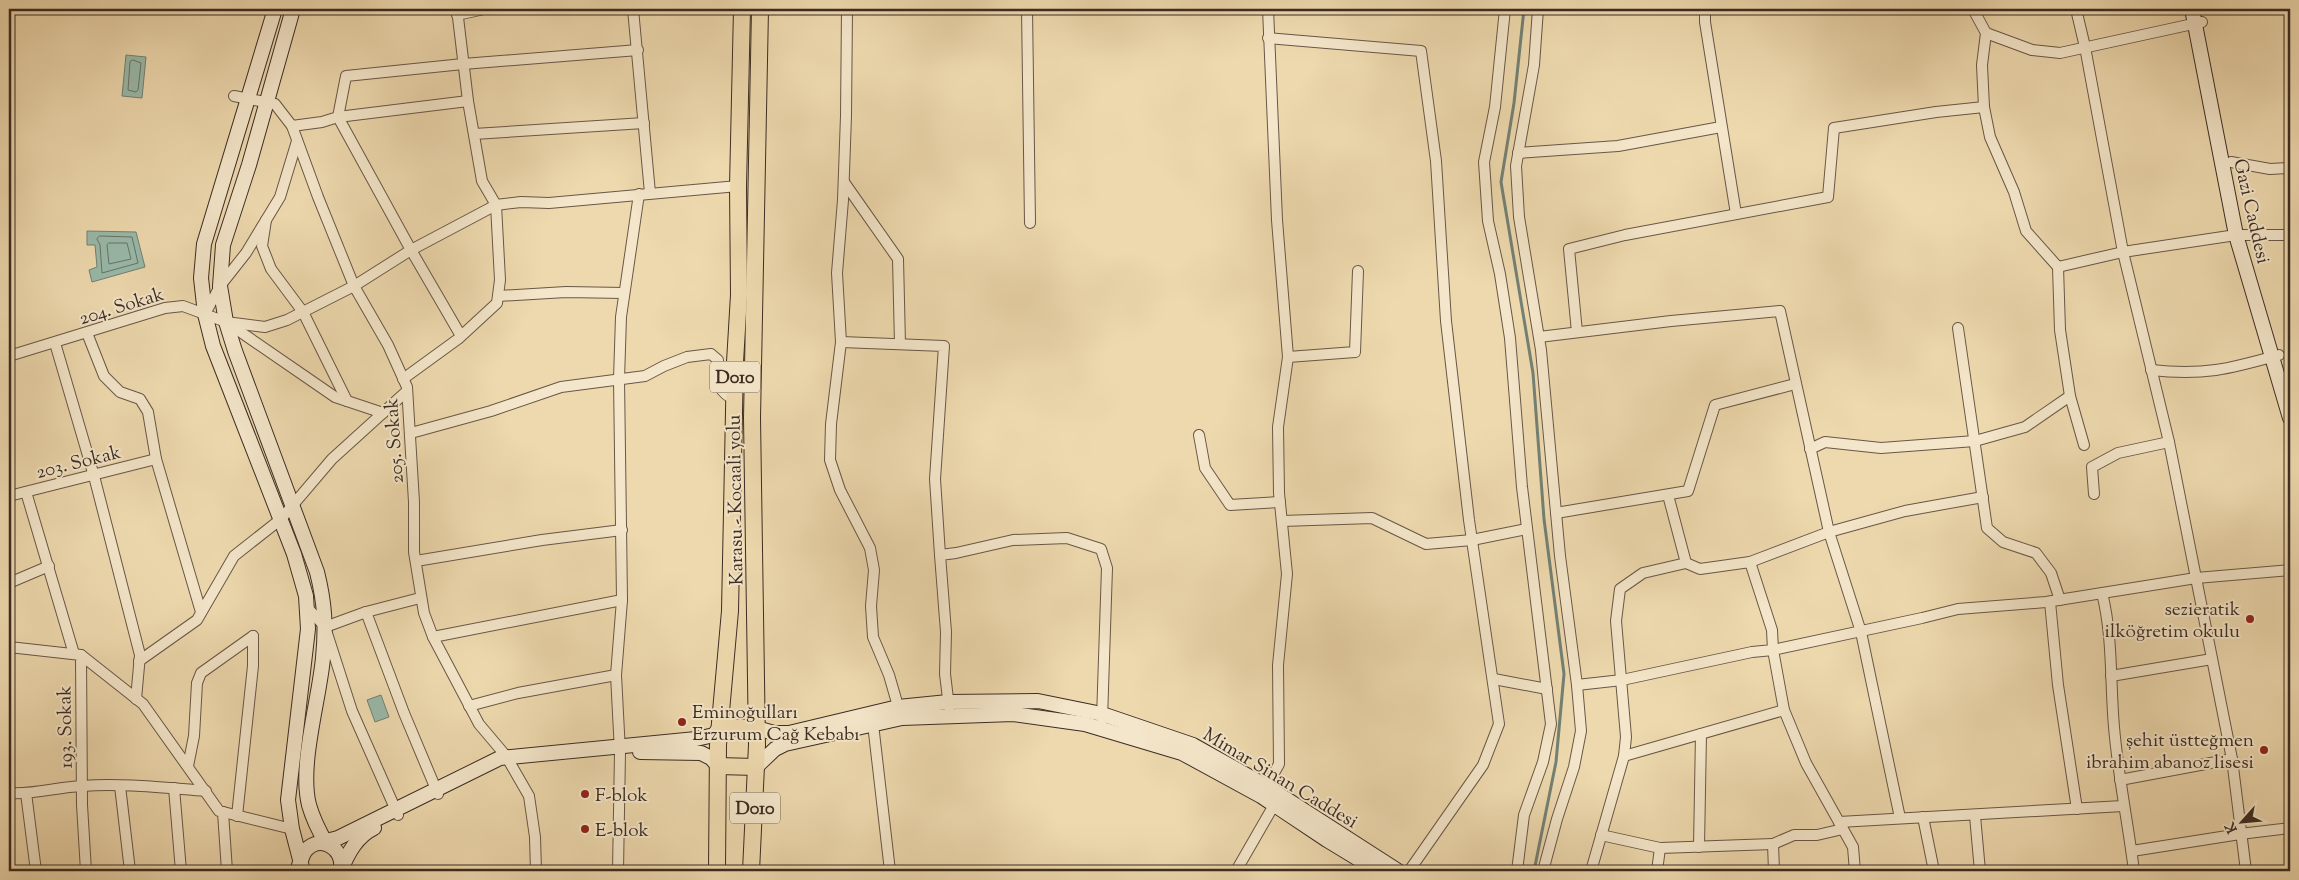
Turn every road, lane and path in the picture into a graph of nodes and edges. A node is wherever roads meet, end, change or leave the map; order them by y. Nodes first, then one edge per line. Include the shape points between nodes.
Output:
1 (275, 9) edge
2 (293, 9) edge
3 (484, 9) edge
4 (633, 9) edge
5 (742, 9) edge
6 (760, 9) edge
7 (847, 9) edge
8 (1027, 9) edge
9 (1268, 9) edge
10 (1505, 9) edge
11 (1538, 9) edge
12 (1705, 9) edge
13 (1973, 9) edge
14 (2076, 9) edge
15 (2192, 9) edge
16 (457, 12) edge
17 (2198, 18) edge
18 (1986, 33) junction
19 (1268, 38) junction
20 (2085, 47) junction
21 (638, 50) junction
22 (463, 64) junction
23 (234, 96) dead end
24 (249, 99) junction
25 (468, 101) junction
26 (267, 103) junction
27 (1984, 107) junction
28 (338, 117) junction
29 (644, 123) junction
30 (292, 126) junction
31 (1721, 127) junction
32 (474, 134) junction
33 (297, 141) junction
34 (1518, 154) junction
35 (2231, 162) junction
36 (2290, 168) edge
37 (844, 182) junction
38 (738, 186) junction
39 (639, 194) junction
40 (650, 194) junction
41 (496, 205) junction
42 (1736, 214) junction
43 (266, 220) junction
44 (1030, 223) dead end
45 (2290, 235) edge
46 (2242, 236) junction
47 (411, 250) junction
48 (2123, 252) junction
49 (2058, 267) junction
50 (1358, 271) dead end
51 (220, 286) junction
52 (354, 286) junction
53 (624, 293) junction
54 (498, 296) junction
55 (303, 312) junction
56 (205, 314) junction
57 (226, 322) junction
58 (1958, 328) dead end
59 (1578, 332) junction
60 (87, 333) junction
61 (462, 336) junction
62 (1539, 337) junction
63 (841, 342) junction
64 (55, 343) junction
65 (900, 344) junction
66 (9, 356) edge
67 (2276, 356) junction
68 (1288, 357) junction
69 (2151, 370) junction
70 (403, 379) junction
71 (619, 379) junction
72 (1795, 384) junction
73 (407, 391) junction
74 (2290, 393) edge
75 (2070, 396) junction
76 (734, 400) junction
77 (347, 401) junction
78 (382, 413) junction
79 (2290, 418) edge
80 (411, 433) junction
81 (1199, 435) dead end
82 (1974, 441) junction
83 (2169, 442) junction
84 (2084, 445) dead end
85 (1810, 449) junction
86 (156, 459) junction
87 (94, 476) junction
88 (26, 492) junction
89 (2094, 494) dead end
90 (1668, 495) junction
91 (9, 496) edge
92 (1983, 497) junction
93 (1280, 502) junction
94 (292, 506) junction
95 (1556, 513) junction
96 (281, 519) junction
97 (1282, 521) junction
98 (1527, 529) junction
99 (622, 530) junction
100 (1829, 532) junction
101 (1472, 540) junction
102 (940, 555) junction
103 (416, 561) junction
104 (1750, 562) junction
105 (1686, 563) junction
106 (49, 566) junction
107 (2290, 570) edge
108 (2196, 578) junction
109 (9, 583) edge
110 (2102, 593) junction
111 (420, 598) junction
112 (622, 600) junction
113 (2055, 601) junction
114 (307, 607) junction
115 (201, 612) junction
116 (366, 612) junction
117 (325, 627) junction
118 (1861, 632) junction
119 (433, 637) junction
120 (9, 648) edge
121 (1773, 650) junction
122 (77, 655) junction
123 (2212, 659) junction
124 (139, 661) junction
125 (616, 675) junction
126 (2111, 676) junction
127 (1494, 679) junction
128 (1622, 680) junction
129 (1578, 685) junction
130 (1547, 689) junction
131 (136, 699) junction
132 (469, 706) junction
133 (949, 708) junction
134 (1784, 710) junction
135 (900, 713) junction
136 (1102, 714) junction
137 (873, 724) junction
138 (720, 727) junction
139 (757, 728) junction
140 (1101, 729) junction
141 (1701, 734) junction
142 (620, 749) junction
143 (1624, 756) junction
144 (508, 759) junction
145 (2232, 759) junction
146 (188, 766) junction
147 (718, 766) junction
148 (756, 767) junction
149 (2120, 780) junction
150 (82, 786) junction
151 (120, 786) junction
152 (174, 788) junction
153 (206, 791) junction
154 (1264, 791) junction
155 (437, 792) junction
156 (9, 793) edge
157 (26, 793) junction
158 (1274, 805) junction
159 (2124, 806) junction
160 (2077, 809) junction
161 (223, 812) junction
162 (397, 813) junction
163 (237, 816) junction
164 (1975, 816) junction
165 (1923, 817) junction
166 (1900, 818) junction
167 (1841, 826) junction
168 (2290, 828) edge
169 (292, 829) junction
170 (2240, 834) junction
171 (1601, 835) junction
172 (323, 843) junction
173 (1773, 844) junction
174 (1699, 847) junction
175 (1660, 848) junction
176 (2132, 851) junction
177 (300, 868) edge
178 (36, 871) edge
179 (86, 871) edge
180 (130, 871) edge
181 (181, 871) edge
182 (227, 871) edge
183 (341, 871) edge
184 (536, 871) edge
185 (618, 871) edge
186 (717, 871) edge
187 (750, 871) edge
188 (890, 871) edge
189 (1236, 871) edge
190 (1378, 871) edge
191 (1398, 871) edge
192 (1409, 871) edge
193 (1517, 871) edge
194 (1543, 871) edge
195 (1591, 871) edge
196 (1657, 871) edge
197 (1774, 871) edge
198 (1855, 871) edge
199 (1934, 871) edge
200 (1980, 871) edge
201 (2134, 871) edge
202 (2246, 871) edge

1 - 24 main road
2 - 26 main road
3 - 16 street
4 - 21 street
5 - 38 highway, Karasu - Kocaali yolu / D010
6 - 139 highway, Karasu - Kocaali yolu / D010 via 752,418
7 - 37 street
8 - 44 street
9 - 19 street
10 - 98 street via 1495,107 1484,162 1488,221 1510,338
11 - 34 street via 1534,65
12 - 31 street
13 - 18 street
14 - 20 street
15 - 17 main road, Gazi Caddesi
16 - 22 street
17 - 20 street
17 - 35 main road
17 - 46 main road, Gazi Caddesi
18 - 20 street via 2032,50 2060,53
18 - 27 street via 1982,65
19 - 68 street
19 - 101 street via 1421,51 1436,160 1446,321
20 - 48 street
21 - 22 street
21 - 29 street
22 - 25 street
22 - 28 street via 346,76
23 - 24 street, 205. Sokak
24 - 26 street, 205. Sokak
24 - 56 main road via 204,244 201,278
25 - 28 street
25 - 32 street
26 - 30 street, 205. Sokak via 275,104
26 - 51 main road via 224,245
27 - 42 street via 1834,128 1828,197
27 - 49 street via 1990,137 2014,192 2026,231
28 - 30 street
28 - 47 street
29 - 32 street
29 - 40 street
30 - 33 street, 205. Sokak
31 - 34 street via 1618,146
31 - 42 street
32 - 41 street via 482,181
33 - 43 street via 280,197
33 - 52 street, 205. Sokak
34 - 62 street via 1519,217
35 - 36 street via 2270,169
35 - 46 main road
37 - 63 street via 837,272
37 - 65 street via 898,259
38 - 40 street
38 - 76 highway, Karasu - Kocaali yolu / D010 via 739,294
39 - 40 street
39 - 41 street
39 - 53 street
41 - 47 street, 204. Sokak
41 - 54 street
42 - 59 street via 1625,235 1569,250
43 - 51 street
43 - 55 street via 262,246 271,269
45 - 46 street
46 - 48 street
46 - 67 main road
47 - 52 street, 204. Sokak
47 - 61 street
48 - 49 street
48 - 69 street
49 - 75 street via 2060,330
50 - 68 street via 1355,352
51 - 56 street
51 - 57 main road
52 - 55 street, 204. Sokak
52 - 70 street, 205. Sokak via 388,345
53 - 54 street
53 - 71 street
54 - 61 street via 497,303
55 - 57 street, 204. Sokak via 265,327
55 - 77 street
56 - 57 street, 204. Sokak
56 - 60 street, 204. Sokak via 183,306 165,308
56 - 96 main road via 214,346
57 - 77 street via 335,397
57 - 94 main road
58 - 82 street
59 - 62 street
59 - 72 street via 1780,311
60 - 64 street, 204. Sokak
60 - 86 street via 104,376 120,392 140,400 148,412
61 - 70 street
62 - 95 street
63 - 65 street
63 - 135 street via 830,460 840,490 870,548 874,570 873,637
64 - 66 street, 204. Sokak
64 - 87 street
65 - 102 street via 944,346 934,479
67 - 69 street via 2226,370 2197,373
67 - 74 main road
67 - 79 main road
68 - 93 street via 1278,427
69 - 83 street
70 - 73 street, 205. Sokak
71 - 76 street via 645,376 687,357 711,354 718,360 718,386 723,395
71 - 80 street via 562,387
71 - 99 street
72 - 85 street
72 - 90 street via 1714,405 1688,491
73 - 78 street
73 - 80 street, 205. Sokak
75 - 82 street via 2025,427
75 - 84 street
76 - 138 highway, Karasu - Kocaali yolu / D010 via 730,611
77 - 78 street
78 - 94 street via 332,459
80 - 103 street, 205. Sokak
81 - 93 street via 1205,468 1230,505
82 - 85 street via 1881,448 1825,442
82 - 92 street
83 - 89 street via 2118,454 2092,467
83 - 108 street
85 - 100 street
86 - 87 street, 203. Sokak
86 - 115 street
87 - 88 street, 203. Sokak
87 - 124 street via 140,654
88 - 91 street, 203. Sokak
88 - 106 street, 193. Sokak
90 - 95 street
90 - 105 street
92 - 100 street via 1905,511
92 - 113 street via 1987,528 2003,542 2036,553 2051,573
93 - 97 street
94 - 96 street
94 - 117 main road via 317,572 325,604
95 - 129 street
96 - 114 main road via 294,554
96 - 115 street via 234,556
97 - 101 street via 1372,518 1426,544
97 - 154 street via 1288,574 1278,665 1279,764
98 - 101 street
98 - 130 street
99 - 103 street
99 - 112 street
100 - 104 street
100 - 118 street
101 - 127 street
102 - 133 street via 946,632 944,674
102 - 136 street via 1013,540 1067,538 1101,549 1108,568
103 - 111 street, 205. Sokak
104 - 105 street via 1700,569
104 - 121 street via 1772,630
105 - 128 street via 1643,573 1620,589 1616,621
106 - 109 street
106 - 122 street, 193. Sokak
107 - 108 street
108 - 110 street
108 - 123 street
110 - 113 street
110 - 126 street via 2107,613
111 - 116 street
111 - 119 street, 205. Sokak
112 - 119 street
112 - 125 street
113 - 118 street via 1958,609
113 - 160 street via 2058,685
114 - 117 street
114 - 169 main road via 308,629 288,800
115 - 124 street via 197,620
116 - 117 street
116 - 155 street
117 - 162 street via 352,710
117 - 172 main road via 320,687 307,762 309,803
118 - 121 street
118 - 166 street
119 - 132 street, 205. Sokak
120 - 122 street
121 - 128 street
121 - 134 street
122 - 131 street
122 - 150 street, 193. Sokak
123 - 126 street
123 - 145 street
124 - 131 street
125 - 132 street via 518,693
125 - 142 street
126 - 149 street
127 - 130 street
127 - 192 street via 1499,724 1483,765
128 - 129 street
128 - 143 street
129 - 194 street via 1581,731 1574,767
130 - 193 street via 1551,724 1543,762 1524,815
131 - 146 street
132 - 144 street, 205. Sokak via 479,724
133 - 135 main road, Mimar Sinan Caddesi
133 - 136 main road, Mimar Sinan Caddesi via 1038,701
133 - 140 main road, Mimar Sinan Caddesi via 1013,714
134 - 141 street
134 - 167 street via 1806,763
135 - 137 main road, Mimar Sinan Caddesi
135 - 139 main road, Mimar Sinan Caddesi via 789,733
136 - 140 street
136 - 154 main road, Mimar Sinan Caddesi via 1194,745
137 - 148 main road, Mimar Sinan Caddesi via 785,744
137 - 188 street
138 - 139 highway
138 - 142 main road via 714,735 696,739
138 - 147 highway, Karasu - Kocaali yolu / D010
139 - 148 highway, Karasu - Kocaali yolu / D010
140 - 154 main road, Mimar Sinan Caddesi via 1182,753
141 - 143 street
141 - 174 street
142 - 144 main road
142 - 147 main road via 701,753
142 - 185 street
143 - 171 street
144 - 155 main road via 490,762
144 - 184 street, 205. Sokak via 529,796
145 - 149 street
145 - 170 street
146 - 153 street
146 - 163 street via 194,736 197,683 201,673 254,636
147 - 148 highway
147 - 186 highway, D010
148 - 187 highway, Karasu - Kocaali yolu / D010
149 - 159 street
150 - 151 street
150 - 157 street
150 - 179 street, 193. Sokak
151 - 152 street
151 - 180 street
152 - 153 street
152 - 181 street
153 - 161 street
154 - 158 main road, Mimar Sinan Caddesi
154 - 191 main road, Mimar Sinan Caddesi
155 - 162 main road
156 - 157 street
157 - 178 street
158 - 189 street
158 - 190 main road, Mimar Sinan Caddesi
159 - 160 street
159 - 176 street
160 - 164 street
161 - 163 street
161 - 182 street
162 - 172 main road
162 - 183 main road via 359,839
163 - 169 street
164 - 165 street
164 - 200 street
165 - 166 street
165 - 199 street
166 - 167 street
167 - 173 street via 1817,835 1794,835
167 - 198 street via 1853,847
168 - 170 street
169 - 177 main road
170 - 176 street
170 - 202 street
171 - 175 street
171 - 195 street
172 - 177 main road via 307,849
172 - 183 main road via 338,851
173 - 174 street
173 - 197 street
174 - 175 street
175 - 196 street
176 - 201 street

